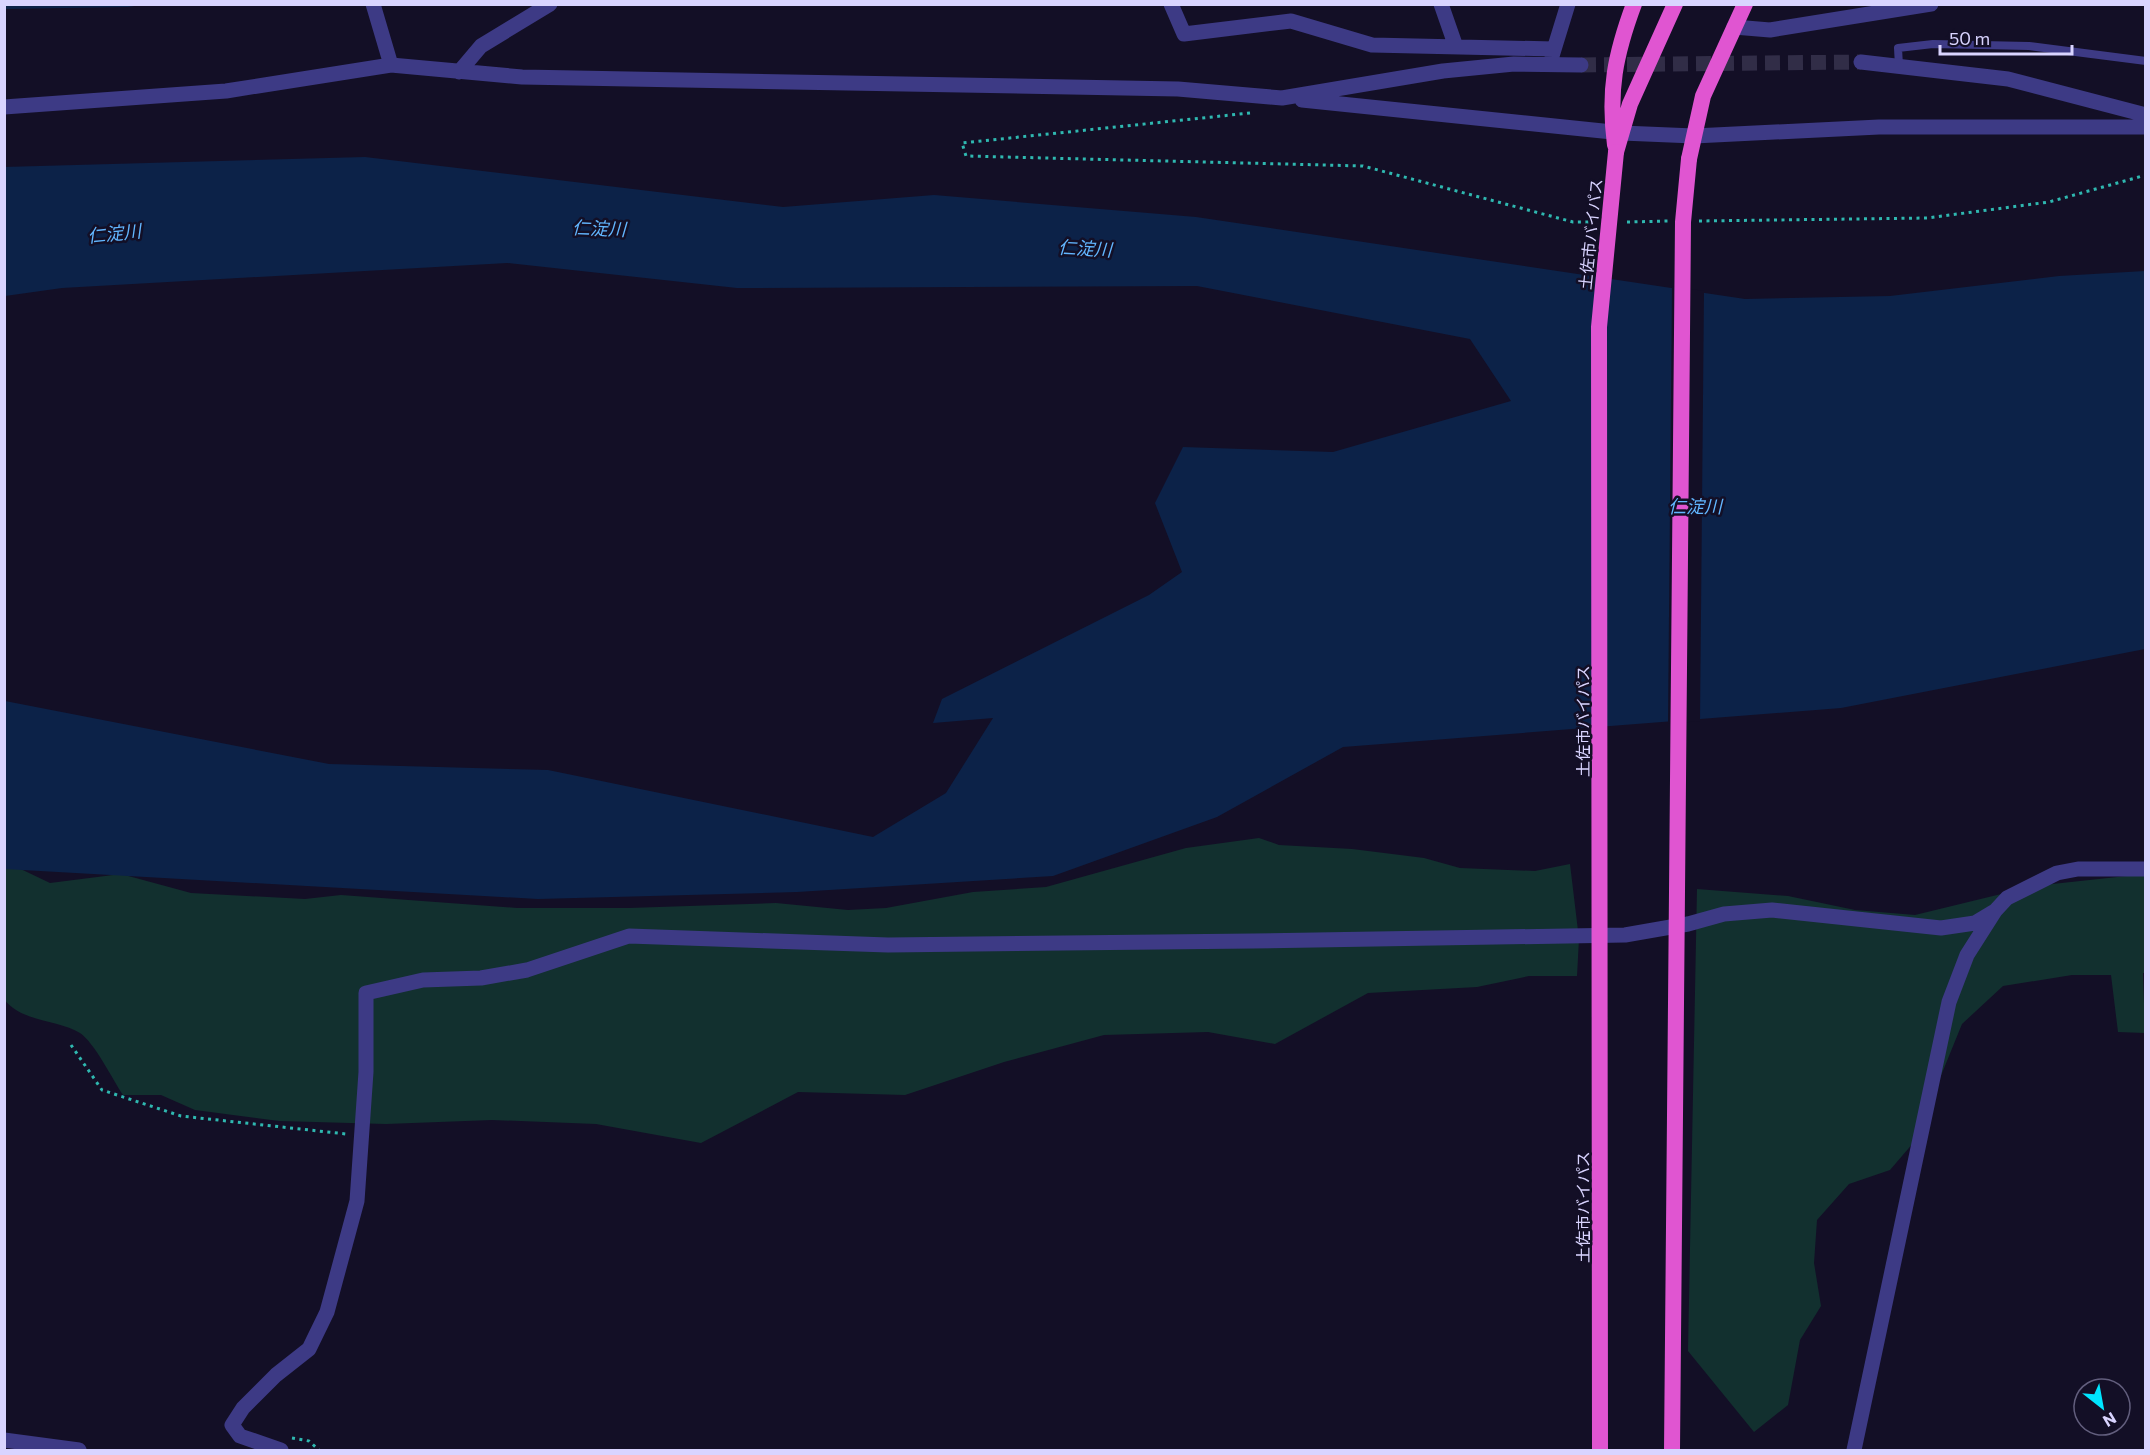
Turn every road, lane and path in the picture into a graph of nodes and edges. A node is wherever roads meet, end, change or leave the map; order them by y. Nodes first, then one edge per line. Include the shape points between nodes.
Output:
1 (373, 4) edge
2 (550, 4) edge
3 (1172, 4) edge
4 (1440, 4) edge
5 (1568, 4) edge
6 (1634, 4) edge
7 (1675, 4) edge
8 (1745, 4) edge
9 (1931, 4) edge
10 (1734, 27) junction
11 (1456, 47) junction
12 (1554, 49) junction
13 (2145, 61) edge
14 (1861, 62) tunnel mouth
15 (391, 65) junction
16 (1549, 65) junction
17 (1581, 65) tunnel mouth
18 (1899, 66) junction
19 (459, 72) junction
20 (1278, 97) junction
21 (4, 107) edge
22 (1251, 113) dead end
23 (2145, 115) edge
24 (2145, 127) edge
25 (1618, 133) junction
26 (1694, 136) junction
27 (2145, 175) edge
28 (1679, 221) dead end
29 (1691, 221) dead end
30 (1596, 222) dead end
31 (1620, 222) dead end
32 (2145, 869) edge
33 (1995, 911) junction
34 (71, 1045) dead end
35 (363, 1136) junction
36 (4, 1440) edge
37 (79, 1450) edge
38 (281, 1450) edge
39 (1600, 1450) edge
40 (1672, 1450) edge
41 (1854, 1450) edge

1 - 15 street
2 - 19 street via 481,46
3 - 11 street via 1184,34 1291,21 1372,45
4 - 11 street
5 - 12 street
6 - 25 highway via 1621,39 1610,100
7 - 25 highway, 土佐市バイパス
8 - 10 highway
9 - 10 street via 1770,30
10 - 26 highway via 1703,96
11 - 12 street
12 - 16 street
13 - 18 lane via 2029,46 1932,44 1898,48
14 - 18 street
15 - 19 street
15 - 21 street via 226,91
16 - 17 street
16 - 20 street via 1443,71
18 - 23 street via 2008,80
19 - 20 street via 522,77 1178,88
20 - 25 street
22 - 30 path via 962,143 966,156 1363,166 1573,222
24 - 26 street via 1879,127
25 - 26 street
25 - 39 highway, 土佐市バイパス, bridge via 1599,327
26 - 40 highway, bridge via 1683,222
27 - 29 path via 2049,202 1927,218
28 - 31 path
32 - 33 street via 2078,869 2056,873 2007,898
33 - 35 street via 1975,923 1941,928 1772,910 1724,914 1625,934 1253,942 888,945 629,936 526,970 481,978 423,980 366,993
33 - 41 street via 1967,955 1949,1002
34 - 35 path via 102,1090 181,1116
35 - 38 street via 357,1201 327,1312 309,1349 243,1407 232,1425 240,1436
36 - 37 street

